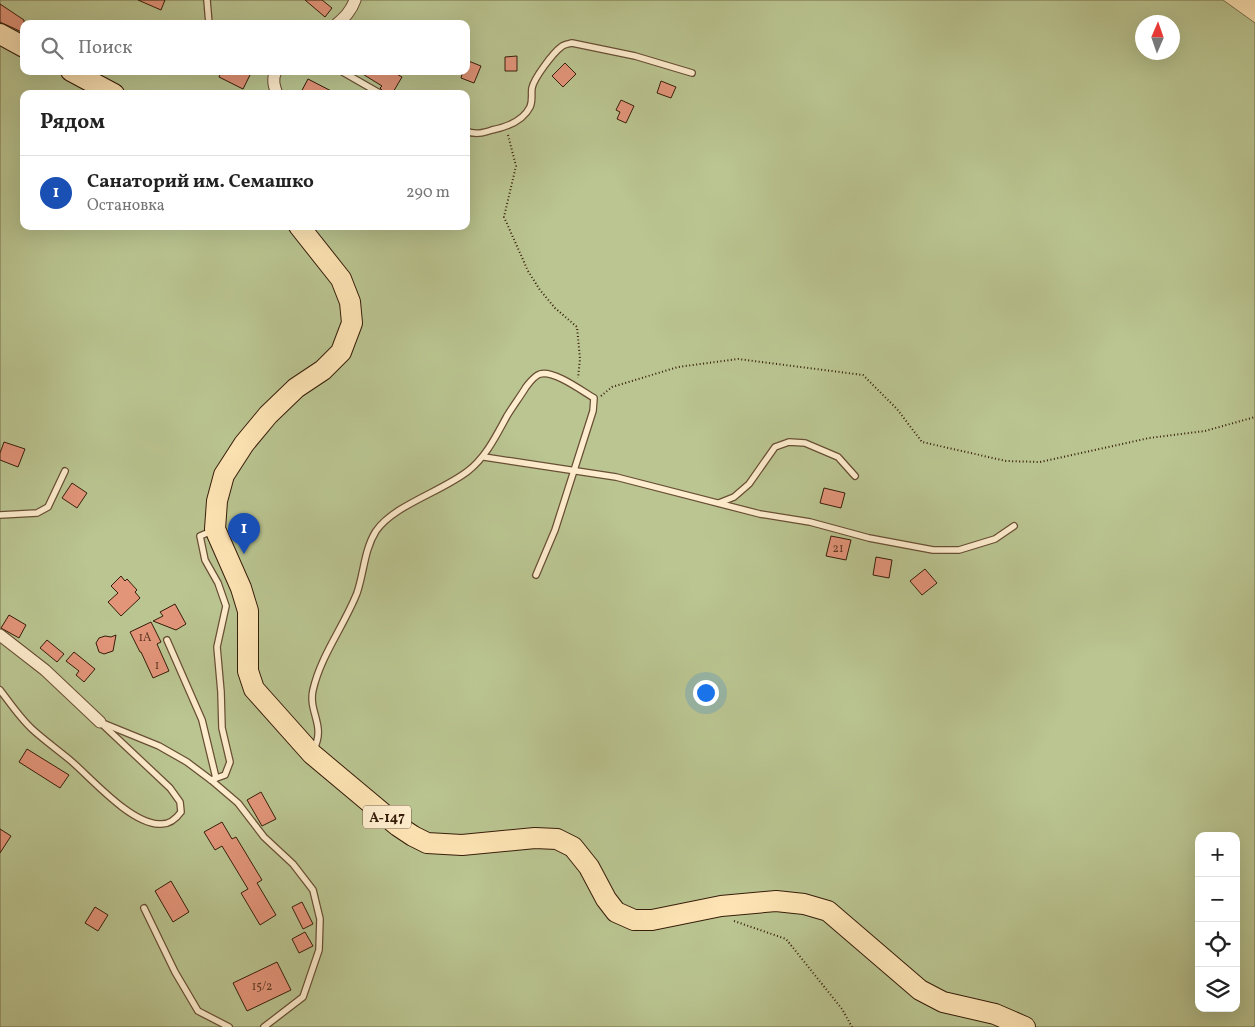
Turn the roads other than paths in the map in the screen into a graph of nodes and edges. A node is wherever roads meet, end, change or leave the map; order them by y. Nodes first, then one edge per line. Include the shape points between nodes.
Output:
1 (207, 0) edge
2 (355, 0) edge
3 (209, 20) edge
4 (341, 20) edge
5 (692, 72) dead end
6 (79, 75) edge
7 (272, 75) edge
8 (348, 75) edge
9 (108, 90) edge
10 (276, 90) edge
11 (375, 90) edge
12 (470, 133) edge
13 (303, 230) edge
14 (484, 457) junction
15 (573, 470) junction
16 (65, 471) dead end
17 (856, 476) dead end
18 (719, 503) junction
19 (0, 515) edge
20 (1014, 526) dead end
21 (214, 529) junction
22 (536, 575) dead end
23 (0, 636) edge
24 (167, 640) dead end
25 (0, 690) edge
26 (100, 722) junction
27 (312, 754) junction
28 (213, 779) junction
29 (144, 908) dead end
30 (229, 1027) edge
31 (264, 1027) edge
32 (1025, 1027) edge

1 - 3 lane
2 - 4 street
5 - 12 lane via 626,54 572,43 564,45 535,80 530,107 521,118 506,128
6 - 9 highway
7 - 10 street
8 - 11 lane
13 - 21 highway via 342,279 350,302 352,323 341,352 323,370 296,388 244,444 224,475
14 - 15 lane
14 - 15 lane via 534,378 550,374 594,398 593,411
14 - 27 lane via 454,481 388,518 376,532 357,592 313,692 320,730
15 - 18 lane via 616,477
15 - 22 lane via 555,530
16 - 19 lane via 48,507 37,513
17 - 18 lane via 838,457 805,444 789,442 775,447 749,484 734,497
18 - 20 lane via 933,550 959,550 995,539
21 - 27 highway, А-147 via 248,611 248,671 254,689
21 - 28 lane via 200,536 205,560 226,606 217,647 222,728 230,762 225,775
23 - 26 street via 44,670
24 - 28 lane via 202,720
25 - 26 lane via 31,728 118,804 152,823 160,825 175,820 181,812 180,802 170,788
26 - 28 lane via 160,746
27 - 32 highway, А-147 via 398,826 427,843 462,845 557,839 573,848 616,912 634,920 776,901 828,911 920,990 943,1002 994,1014
28 - 31 lane via 238,803 264,837 293,864 313,890 320,919 319,950 303,997
29 - 30 lane via 198,1011

